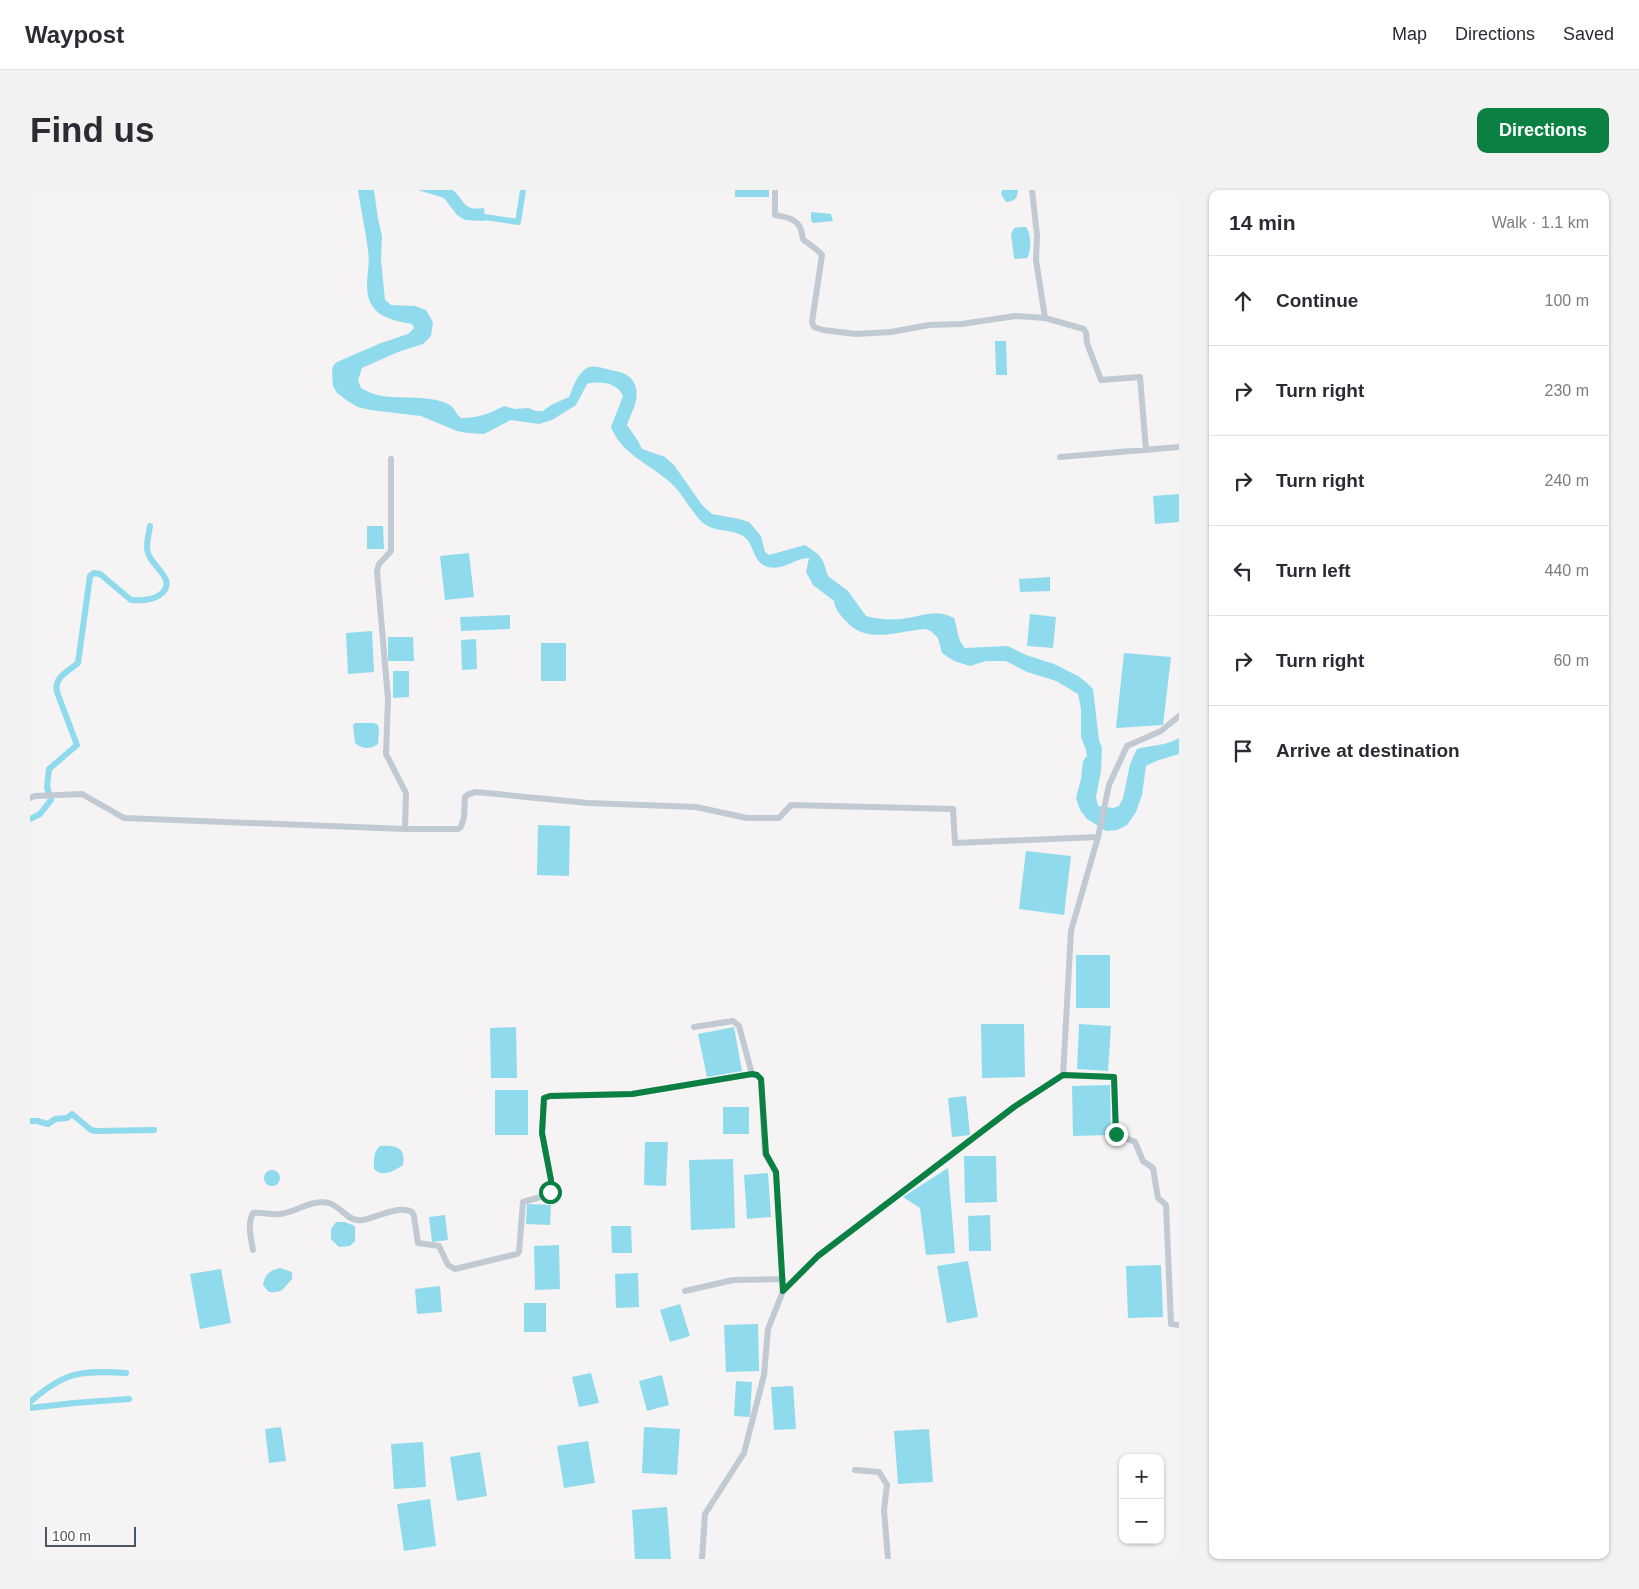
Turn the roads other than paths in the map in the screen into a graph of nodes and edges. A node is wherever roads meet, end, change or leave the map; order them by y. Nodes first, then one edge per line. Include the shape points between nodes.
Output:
1 (775, 190) edge
2 (1032, 190) edge
3 (1045, 318) junction
4 (1179, 447) edge
5 (1146, 450) junction
6 (1060, 457) dead end
7 (391, 460) dead end
8 (1179, 716) edge
9 (32, 797) edge
10 (405, 829) junction
11 (1098, 837) junction
12 (694, 1027) dead end
13 (752, 1074) junction
14 (1063, 1075) junction
15 (253, 1250) dead end
16 (783, 1279) junction
17 (686, 1291) dead end
18 (783, 1291) junction
19 (1179, 1325) edge
20 (855, 1470) dead end
21 (702, 1559) edge
22 (888, 1559) edge

1 - 3 street via 775,215 792,219 807,244 816,247 822,255 812,322 814,327 856,334 1015,316
2 - 3 street via 1036,260
3 - 5 street via 1084,330 1101,380 1140,377
4 - 5 street
5 - 6 street
7 - 10 street via 391,551 376,570 388,699 386,754 406,793
8 - 11 street via 1161,731 1127,746 1109,785
9 - 10 street via 82,794 124,818
10 - 11 street via 458,829 464,817 465,797 476,792 588,803 696,807 747,818 779,818 791,805 952,809 955,843
11 - 14 street via 1071,931
12 - 13 street via 733,1021 739,1026
13 - 15 street via 632,1094 544,1098 542,1133 551,1180 550,1192 523,1202 517,1254 455,1269 448,1265 439,1246 418,1243 412,1212 351,1219 331,1204 320,1202 280,1214 252,1213 250,1232
13 - 16 street via 761,1079 766,1154 776,1172
14 - 18 street via 1014,1107 818,1256
14 - 19 street via 1114,1077 1116,1134 1135,1142 1143,1161 1153,1168 1158,1198 1166,1205 1171,1324
16 - 17 street via 733,1280
16 - 18 street
18 - 21 street via 768,1329 764,1375 744,1453 705,1514
20 - 22 street via 878,1472 887,1486 884,1510

